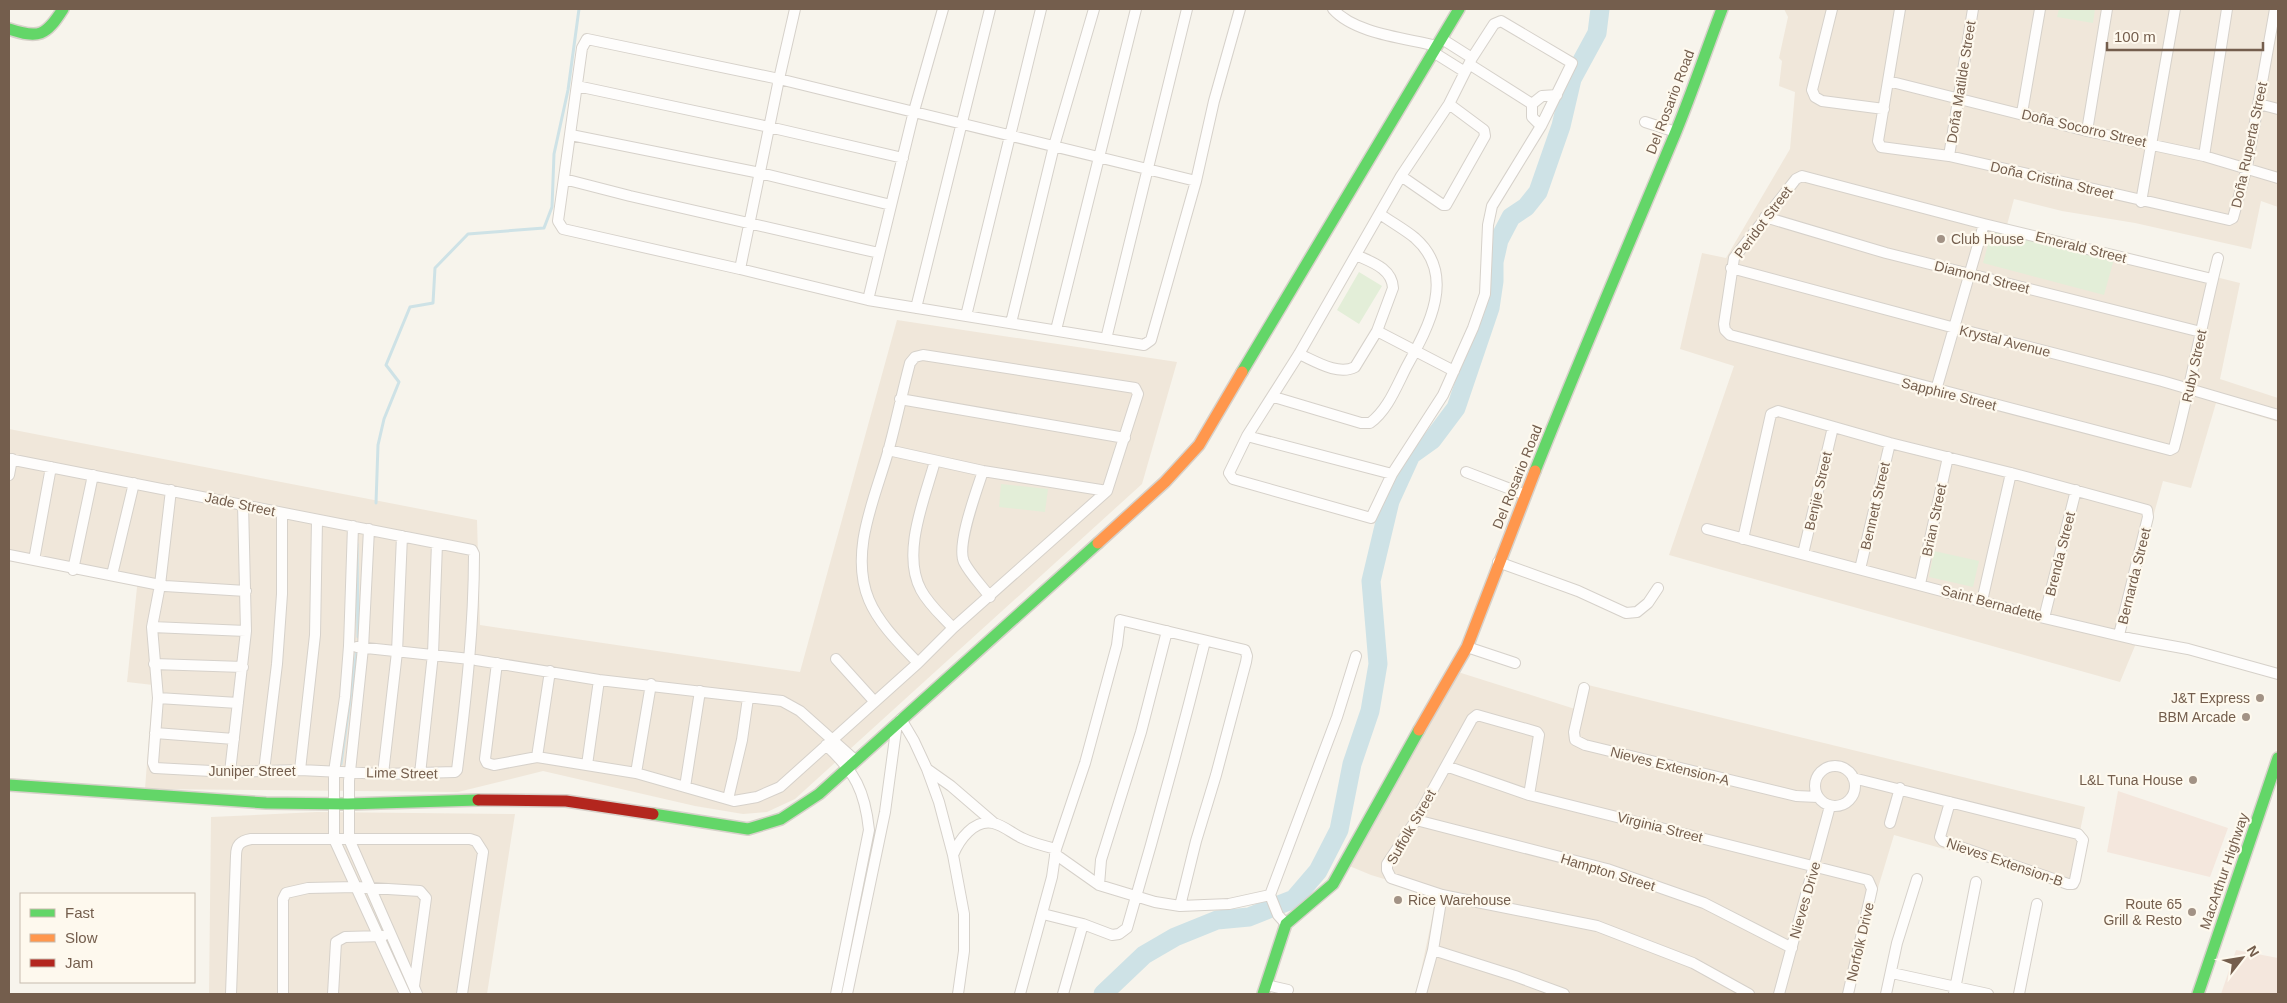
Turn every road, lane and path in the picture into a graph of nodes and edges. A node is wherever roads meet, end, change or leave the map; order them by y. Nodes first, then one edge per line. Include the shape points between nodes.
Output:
1 (63, 9) edge
2 (795, 9) edge
3 (943, 9) edge
4 (990, 9) edge
5 (1041, 9) edge
6 (1094, 9) edge
7 (1136, 9) edge
8 (1187, 9) edge
9 (1240, 9) edge
10 (1333, 9) edge
11 (1459, 9) edge
12 (1722, 9) edge
13 (1832, 9) edge
14 (1900, 9) edge
15 (1974, 9) edge
16 (2040, 9) edge
17 (2107, 9) edge
18 (2174, 9) edge
19 (2227, 9) edge
20 (2275, 9) edge
21 (9, 29) edge
22 (1437, 45) junction
23 (1469, 65) junction
24 (779, 79) junction
25 (1888, 81) junction
26 (577, 86) junction
27 (1556, 95) junction
28 (1959, 98) junction
29 (1449, 104) junction
30 (1532, 104) junction
31 (2259, 104) junction
32 (1884, 108) junction
33 (2278, 108) edge
34 (914, 111) junction
35 (2022, 113) junction
36 (1645, 122) dead end
37 (961, 123) junction
38 (1541, 126) junction
39 (769, 127) junction
40 (2087, 131) junction
41 (1676, 132) junction
42 (571, 135) junction
43 (1009, 135) junction
44 (2150, 144) junction
45 (1054, 146) junction
46 (1949, 156) junction
47 (2204, 156) junction
48 (902, 158) junction
49 (1100, 158) junction
50 (2246, 167) junction
51 (1146, 169) junction
52 (760, 174) junction
53 (1401, 176) junction
54 (1806, 176) joint
55 (2278, 178) edge
56 (564, 179) junction
57 (1196, 181) junction
58 (2141, 202) junction
59 (891, 205) junction
60 (1380, 214) junction
61 (1765, 217) junction
62 (2229, 220) joint
63 (750, 223) junction
64 (1984, 224) junction
65 (879, 253) junction
66 (1356, 255) junction
67 (2218, 258) dead end
68 (1731, 268) junction
69 (740, 270) junction
70 (1969, 273) junction
71 (2212, 279) junction
72 (868, 300) junction
73 (916, 308) junction
74 (966, 316) junction
75 (1011, 323) junction
76 (1955, 328) junction
77 (1056, 330) junction
78 (1377, 331) junction
79 (2201, 332) junction
80 (1730, 335) joint
81 (1106, 339) junction
82 (1415, 352) junction
83 (1299, 354) junction
84 (1454, 370) junction
85 (2190, 388) junction
86 (1936, 390) junction
87 (1274, 397) junction
88 (900, 399) junction
89 (2278, 415) edge
90 (1833, 427) junction
91 (1247, 436) junction
92 (1125, 438) junction
93 (1890, 443) junction
94 (888, 450) junction
95 (2170, 450) joint
96 (1948, 457) junction
97 (10, 459) edge
98 (935, 461) junction
99 (51, 467) junction
100 (983, 471) junction
101 (1466, 472) dead end
102 (2011, 473) junction
103 (1392, 474) junction
104 (9, 476) edge
105 (93, 476) junction
106 (134, 483) junction
107 (171, 490) junction
108 (1107, 490) junction
109 (2076, 490) junction
110 (1526, 495) junction
111 (244, 504) junction
112 (282, 514) junction
113 (317, 520) junction
114 (353, 526) junction
115 (369, 529) junction
116 (1707, 529) dead end
117 (402, 536) junction
118 (1743, 539) junction
119 (437, 543) junction
120 (1803, 554) junction
121 (9, 555) edge
122 (34, 560) junction
123 (1498, 562) junction
124 (1860, 569) junction
125 (73, 570) junction
126 (112, 575) junction
127 (1920, 584) junction
128 (160, 585) junction
129 (1658, 588) dead end
130 (246, 591) junction
131 (990, 597) junction
132 (1982, 601) junction
133 (2044, 618) junction
134 (152, 626) junction
135 (954, 628) junction
136 (1167, 630) junction
137 (246, 631) junction
138 (2119, 635) junction
139 (1205, 641) junction
140 (349, 646) junction
141 (1467, 647) junction
142 (363, 648) junction
143 (397, 652) junction
144 (434, 654) junction
145 (1356, 656) dead end
146 (836, 659) dead end
147 (473, 660) junction
148 (497, 663) junction
149 (918, 663) junction
150 (1515, 663) dead end
151 (154, 664) junction
152 (243, 667) junction
153 (550, 672) junction
154 (2278, 674) edge
155 (599, 680) junction
156 (650, 684) junction
157 (1584, 688) dead end
158 (700, 691) junction
159 (158, 698) junction
160 (748, 698) junction
161 (874, 701) junction
162 (238, 703) junction
163 (899, 721) junction
164 (155, 733) junction
165 (234, 738) junction
166 (829, 742) junction
167 (537, 757) junction
168 (2278, 758) edge
169 (851, 764) junction
170 (588, 765) junction
171 (1446, 766) junction
172 (927, 769) junction
173 (300, 770) junction
174 (264, 771) junction
175 (230, 772) junction
176 (334, 772) junction
177 (350, 772) junction
178 (636, 773) junction
179 (383, 774) junction
180 (420, 774) junction
181 (1853, 778) junction
182 (9, 784) edge
183 (685, 787) junction
184 (1900, 788) junction
185 (1529, 795) junction
186 (1818, 797) junction
187 (728, 799) junction
188 (1950, 802) junction
189 (333, 804) junction
190 (348, 804) junction
191 (1830, 806) junction
192 (1416, 820) junction
193 (994, 823) junction
194 (1890, 823) dead end
195 (334, 839) junction
196 (349, 839) junction
197 (1055, 851) junction
198 (953, 855) junction
199 (1815, 867) junction
200 (1917, 880) dead end
201 (1976, 882) dead end
202 (1099, 885) junction
203 (356, 887) junction
204 (1872, 889) joint
205 (371, 890) junction
206 (1442, 895) junction
207 (1136, 897) junction
208 (1271, 898) junction
209 (2037, 904) dead end
210 (1180, 906) junction
211 (1043, 914) junction
212 (1083, 924) junction
213 (1286, 924) junction
214 (378, 936) junction
215 (391, 936) junction
216 (419, 948) junction
217 (1792, 948) junction
218 (1433, 950) junction
219 (400, 955) junction
220 (1892, 973) junction
221 (1265, 989) edge
222 (1288, 990) dead end
223 (416, 991) edge
224 (1955, 991) edge
225 (232, 994) edge
226 (283, 994) edge
227 (334, 994) edge
228 (405, 994) edge
229 (462, 994) edge
230 (836, 994) edge
231 (847, 994) edge
232 (958, 994) edge
233 (1020, 994) edge
234 (1063, 994) edge
235 (1422, 994) edge
236 (1564, 994) edge
237 (1750, 994) edge
238 (1779, 994) edge
239 (1848, 994) edge
240 (1886, 994) edge
241 (1988, 994) edge
242 (2019, 994) edge
243 (2198, 994) edge

1 - 21 main road via 49,31 42,35 35,37
2 - 24 street
3 - 34 street
4 - 37 street
5 - 43 street
6 - 45 street
7 - 49 street
8 - 51 street
9 - 57 street
10 - 22 street via 1356,26
11 - 22 main road
12 - 41 main road, Del Rosario Road
13 - 32 street via 1812,90 1815,97 1822,101
14 - 25 street
15 - 28 street, Doña Matilde Street
16 - 35 street
17 - 40 street
18 - 44 street
19 - 47 street
20 - 31 street, Doña Ruperta Street
22 - 23 street
22 - 23 street
22 - 163 main road via 1199,445 1165,482
23 - 27 street via 1494,24 1501,21 1572,63
23 - 29 street
23 - 30 street
24 - 26 street via 587,39 582,48
24 - 34 street
24 - 39 street
25 - 28 street, Doña Socorro Street
25 - 32 street
26 - 39 street
26 - 42 street
27 - 30 street via 1542,96
27 - 38 street
28 - 35 street, Doña Socorro Street
28 - 46 street, Doña Matilde Street
29 - 53 street
29 - 53 street via 1484,130 1485,136 1446,205
30 - 38 street via 1532,117
31 - 33 street
31 - 50 street, Doña Ruperta Street
32 - 46 street, Doña Cristina Street via 1878,141 1881,147
34 - 37 street
34 - 48 street
35 - 40 street, Doña Socorro Street
36 - 41 street
37 - 43 street
37 - 73 street
38 - 84 street via 1492,206 1485,294
39 - 48 street
39 - 52 street
40 - 44 street, Doña Socorro Street
41 - 110 main road, Del Rosario Road
42 - 52 street
42 - 56 street
43 - 45 street
43 - 74 street
44 - 47 street, Doña Socorro Street
44 - 58 street
45 - 49 street
45 - 75 street
46 - 58 street, Doña Cristina Street
47 - 50 street, Doña Socorro Street
48 - 59 street
49 - 51 street
49 - 77 street
50 - 55 street, Doña Socorro Street
50 - 62 street, Doña Ruperta Street via 2233,218
51 - 57 street
51 - 81 street
52 - 59 street
52 - 63 street
53 - 60 street
54 - 61 street, Peridot Street via 1796,179
54 - 64 street, Emerald Street
56 - 63 street
56 - 69 street via 558,221 563,229
57 - 81 street via 1151,340 1144,345
58 - 62 street, Doña Cristina Street
59 - 65 street
60 - 66 street
60 - 82 street via 1414,238 1428,253 1436,273 1438,295
61 - 68 street, Peridot Street via 1744,243
61 - 70 street, Diamond Street via 1886,254
63 - 65 street
63 - 69 street
64 - 70 street
64 - 71 street, Emerald Street
65 - 72 street
66 - 78 street via 1384,269 1392,282 1393,288
66 - 83 street
67 - 71 street, Ruby Street
68 - 76 street, Krystal Avenue
68 - 80 street, Peridot Street via 1724,324
69 - 72 street
70 - 76 street
70 - 79 street, Diamond Street
71 - 79 street, Ruby Street
72 - 73 street
73 - 74 street
74 - 75 street
75 - 77 street
76 - 85 street, Krystal Avenue
76 - 86 street
77 - 81 street
78 - 82 street
78 - 83 street via 1355,368 1349,370 1335,369
79 - 85 street, Ruby Street
80 - 86 street, Sapphire Street
82 - 84 street
82 - 87 street via 1379,416 1370,423
83 - 87 street
84 - 103 street via 1443,395
85 - 89 street, Krystal Avenue
85 - 95 street, Ruby Street via 2174,448
86 - 95 street, Sapphire Street
87 - 91 street
88 - 92 street
88 - 92 street via 910,364 922,355 1135,388 1138,399
88 - 94 street
90 - 93 street
90 - 118 street via 1778,411 1771,414
90 - 120 street, Benjie Street
91 - 103 street
91 - 103 street via 1228,473 1233,480 1371,518
92 - 108 street
93 - 96 street
93 - 124 street, Bennett Street
94 - 98 street
94 - 149 street via 866,524 864,575 869,600 892,635
96 - 102 street
96 - 127 street, Brian Street
97 - 99 street, Jade Street
97 - 104 street
98 - 100 street
98 - 135 street via 912,557 920,589
99 - 105 street, Jade Street
99 - 122 street
100 - 108 street
100 - 131 street via 962,555
101 - 110 street
102 - 109 street
102 - 132 street
105 - 106 street, Jade Street
105 - 125 street
106 - 107 street, Jade Street
106 - 126 street
107 - 111 street, Jade Street
107 - 128 street
108 - 131 street
109 - 133 street, Brenda Street
109 - 138 street, Bernarda Street via 2147,510 2148,517
110 - 123 main road, Del Rosario Road
111 - 112 street, Jade Street
111 - 130 street
112 - 113 street, Jade Street
112 - 174 street via 282,594
113 - 114 street, Jade Street
113 - 173 street via 315,635
114 - 115 street, Jade Street
114 - 140 street
115 - 117 street, Jade Street
115 - 142 street
116 - 118 street, Saint Bernadette
117 - 119 street, Jade Street
117 - 143 street
118 - 120 street, Saint Bernadette
119 - 144 street
119 - 147 street, Jade Street via 472,550 474,554
120 - 124 street, Saint Bernadette
121 - 122 street
122 - 125 street
123 - 129 street via 1578,591 1626,613 1638,612
123 - 141 main road, Del Rosario Road
124 - 127 street, Saint Bernadette
125 - 126 street
126 - 128 street
127 - 132 street, Saint Bernadette
128 - 130 street
128 - 134 street
130 - 137 street
131 - 135 street
132 - 133 street, Saint Bernadette
133 - 138 street, Saint Bernadette
134 - 137 street
134 - 151 street
135 - 149 street
136 - 139 street
136 - 197 street via 1120,620 1085,763
136 - 202 street via 1136,750 1101,860
137 - 152 street
138 - 154 street, Saint Bernadette via 2188,649
139 - 207 street via 1175,762
139 - 210 street via 1240,648 1247,656
140 - 142 street
140 - 176 street
141 - 150 street
141 - 213 main road, Del Rosario Road via 1333,884
142 - 143 street
142 - 177 street
143 - 144 street
143 - 179 street
144 - 147 street
144 - 180 street
145 - 208 street
146 - 161 street
147 - 148 street
147 - 180 street, Lime Street via 457,770
148 - 153 street
148 - 167 street via 485,759 487,763 494,764
149 - 161 street
151 - 152 street
151 - 159 street
152 - 162 street
153 - 155 street
153 - 167 street
155 - 156 street
155 - 170 street
156 - 158 street
156 - 178 street
157 - 186 street, Nieves Extension-A via 1574,732 1575,740 1585,745 1796,796
158 - 160 street
158 - 183 street
159 - 162 street
159 - 164 street
160 - 166 street via 782,701 794,706
160 - 187 street
161 - 166 street
162 - 165 street
163 - 169 main road
163 - 172 street
163 - 231 street via 885,812
164 - 165 street
164 - 175 street, Juniper Street via 155,768
165 - 175 street
166 - 169 street
166 - 187 street via 780,787 757,797
167 - 170 street
168 - 243 main road, MacArthur Highway
169 - 190 main road via 811,803 794,814 748,829 566,801 526,799
169 - 230 street via 867,809 869,830
170 - 178 street
171 - 185 street, Virginia Street
171 - 185 street, Suffolk Street via 1477,715 1537,732 1539,744
171 - 192 street, Suffolk Street
172 - 193 street
172 - 198 street
173 - 174 street, Juniper Street
173 - 176 street, Juniper Street
174 - 175 street, Juniper Street
176 - 177 street, Juniper Street
176 - 189 street
177 - 179 street, Lime Street
177 - 190 street
178 - 183 street
179 - 180 street, Lime Street
181 - 184 street, Nieves Extension-B
181 - 186 street via 1844,768 1826,768 1817,778 1815,791
181 - 191 street via 1852,796 1843,804
182 - 189 main road via 256,802
183 - 187 street
184 - 188 street, Nieves Extension-B
184 - 194 street
185 - 199 street, Virginia Street
186 - 191 street
188 - 188 street, Nieves Extension-B via 2078,834 2083,840 2076,880 2068,884 1942,842 1940,837
189 - 190 main road
189 - 195 street
190 - 196 street
191 - 199 street, Nieves Drive
192 - 206 street, Suffolk Street via 1387,864 1388,874 1391,878
192 - 217 street, Hampton Street via 1608,869 1704,903
193 - 197 street
193 - 198 street via 973,828 958,842
195 - 196 street
195 - 203 street
195 - 225 street via 251,839 243,840 236,848
196 - 205 street
196 - 229 street via 470,839 480,846 482,852
197 - 202 street
197 - 211 street
198 - 232 street via 964,914 964,952
199 - 204 street, Virginia Street via 1868,880
199 - 217 street, Nieves Drive
200 - 220 street via 1897,943
201 - 224 street
202 - 207 street
203 - 205 street
203 - 214 street
203 - 226 street via 308,888 286,893 282,899
204 - 239 street, Norfolk Drive
205 - 215 street
205 - 216 street via 420,891 426,898
206 - 218 street
206 - 237 street, Suffolk Street via 1597,926 1693,963
207 - 210 street
207 - 212 street via 1126,928 1119,934
208 - 210 street
208 - 213 street
209 - 242 street
211 - 212 street
211 - 233 street
212 - 234 street
213 - 221 main road
214 - 215 street
214 - 227 street via 345,937 336,942
214 - 228 street
215 - 219 street
216 - 219 street via 409,955
216 - 223 street
217 - 238 street, Nieves Drive
218 - 235 street
218 - 236 street
219 - 223 street
220 - 224 street
220 - 240 street
221 - 222 street
224 - 241 street

